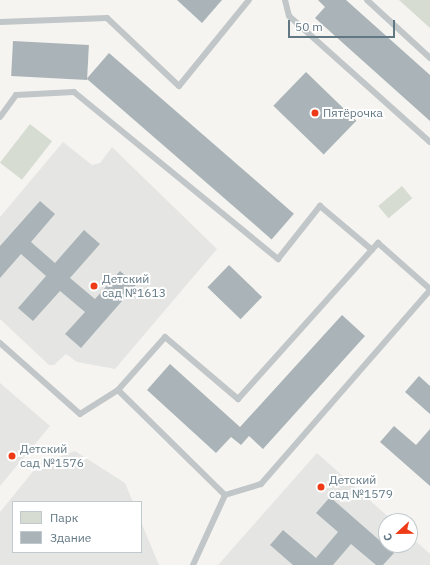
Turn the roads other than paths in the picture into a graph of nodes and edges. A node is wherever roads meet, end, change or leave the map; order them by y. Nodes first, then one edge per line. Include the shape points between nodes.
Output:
1 (249, 0) edge
2 (285, 0) edge
3 (367, 0) edge
4 (0, 22) edge
5 (430, 58) edge
6 (0, 116) edge
7 (430, 142) edge
8 (372, 250) junction
9 (430, 290) edge
10 (0, 343) edge
11 (118, 390) junction
12 (225, 495) junction
13 (193, 565) edge

1 - 4 lane via 179,86 107,18
2 - 7 lane via 289,16
3 - 5 lane
6 - 8 lane via 16,95 74,92 278,259 320,206
8 - 9 lane via 378,243
8 - 11 lane via 238,399 165,337
9 - 12 lane via 261,484
10 - 11 lane via 80,414
11 - 12 lane
12 - 13 lane

